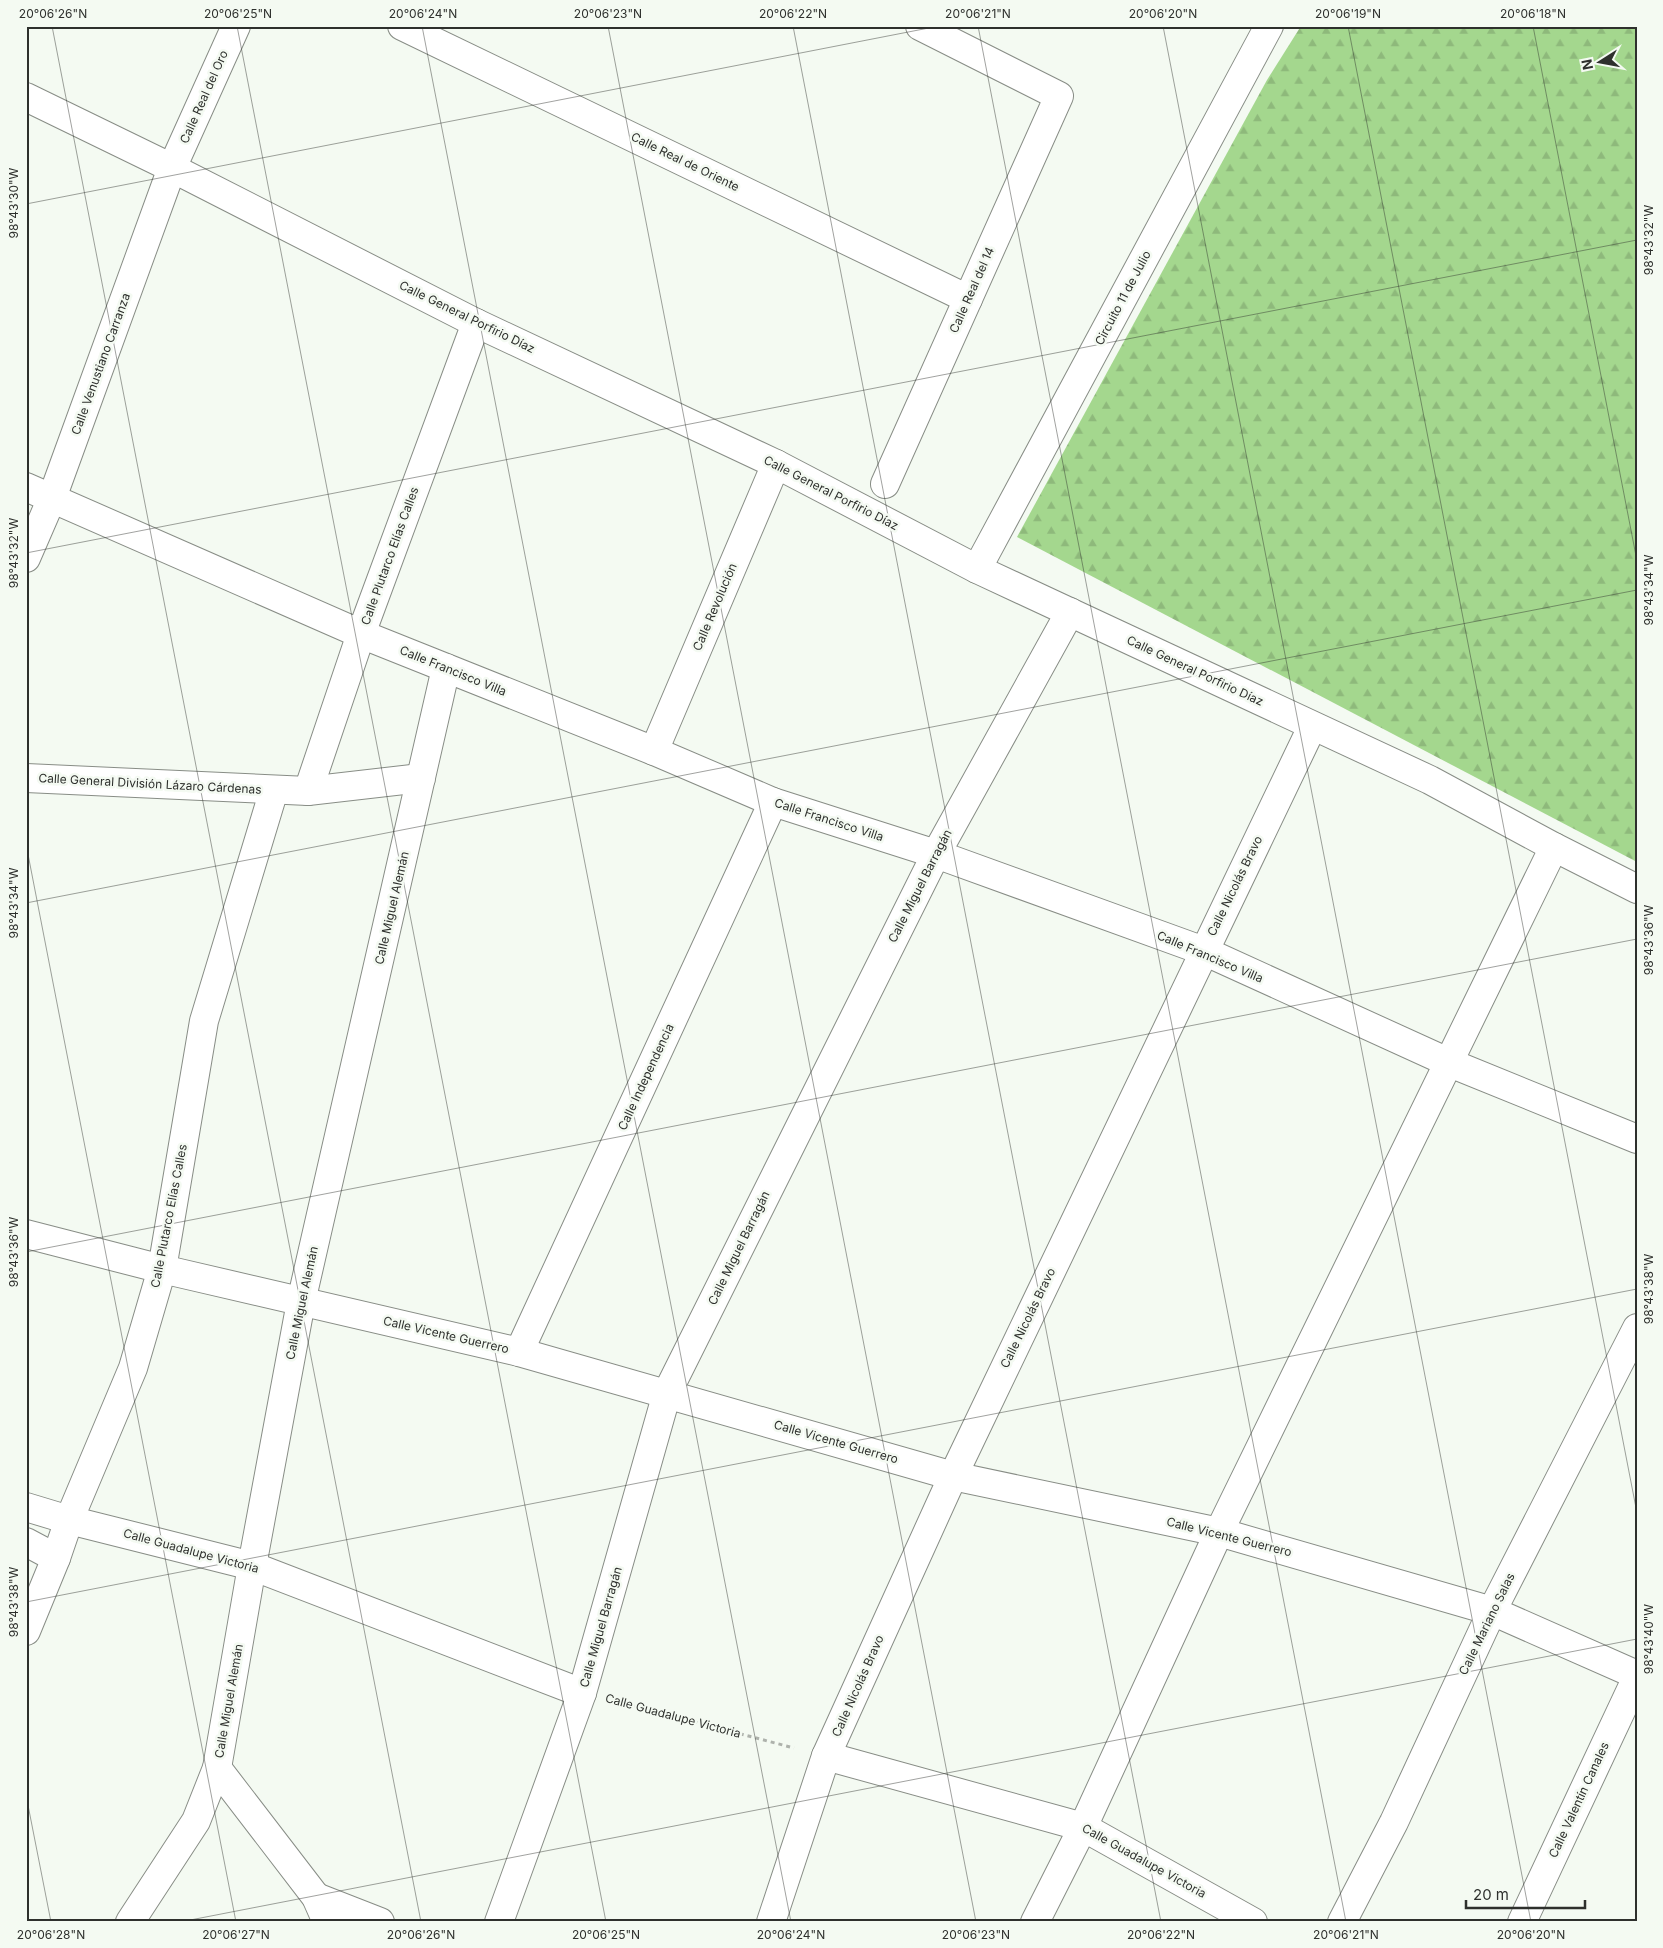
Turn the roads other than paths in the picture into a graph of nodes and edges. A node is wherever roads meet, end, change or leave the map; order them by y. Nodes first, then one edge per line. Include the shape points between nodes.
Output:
1 (236, 26) edge
2 (402, 26) edge
3 (920, 26) edge
4 (1270, 26) edge
5 (26, 97) edge
6 (172, 168) junction
7 (968, 299) junction
8 (476, 323) junction
9 (776, 464) junction
10 (885, 484) dead end
11 (26, 487) edge
12 (52, 498) junction
13 (26, 558) edge
14 (978, 569) junction
15 (1070, 612) junction
16 (361, 634) junction
17 (446, 668) junction
18 (1312, 726) junction
19 (654, 751) junction
20 (26, 778) edge
21 (421, 778) junction
22 (274, 790) junction
23 (308, 791) junction
24 (773, 802) junction
25 (1554, 847) junction
26 (936, 854) junction
27 (1637, 889) edge
28 (1204, 952) junction
29 (1450, 1063) junction
30 (1637, 1139) edge
31 (26, 1234) edge
32 (162, 1269) junction
33 (301, 1302) junction
34 (1637, 1328) edge
35 (519, 1352) junction
36 (667, 1393) junction
37 (952, 1476) junction
38 (26, 1507) edge
39 (69, 1520) junction
40 (1218, 1532) junction
41 (26, 1542) edge
42 (56, 1558) junction
43 (252, 1566) junction
44 (1492, 1611) junction
45 (26, 1631) edge
46 (1637, 1676) edge
47 (582, 1693) junction
48 (826, 1756) junction
49 (217, 1768) junction
50 (1083, 1827) junction
51 (316, 1897) junction
52 (130, 1922) edge
53 (327, 1922) edge
54 (380, 1922) edge
55 (499, 1922) edge
56 (771, 1922) edge
57 (1035, 1922) edge
58 (1254, 1922) edge
59 (1342, 1922) edge
60 (1522, 1922) edge

1 - 6 street, Calle Real del Oro
2 - 7 street, Calle Real de Oriente
3 - 7 street, Calle Real del 14 via 1059,96
4 - 14 street, Circuito 11 de Julio
5 - 6 street, Calle General Porfirio Díaz
6 - 8 street, Calle General Porfirio Díaz
6 - 12 street, Calle Venustiano Carranza
7 - 10 street, Calle Real del 14
8 - 9 street, Calle General Porfirio Díaz
8 - 16 street, Calle Plutarco Elías Calles
9 - 14 street, Calle General Porfirio Díaz
9 - 19 street, Calle Revolución
11 - 12 street, Calle Francisco Villa
12 - 13 street, Calle Venustiano Carranza
12 - 16 street, Calle Francisco Villa
14 - 15 street, Calle General Porfirio Díaz
15 - 18 street, Calle General Porfirio Díaz
15 - 26 street, Calle Miguel Barragán
16 - 17 street, Calle Francisco Villa
16 - 23 street, Calle Plutarco Elías Calles
17 - 19 street, Calle Francisco Villa
17 - 21 street, Calle Miguel Alemán
18 - 25 street, Calle General Porfirio Díaz via 1430,780
18 - 28 street, Calle Nicolás Bravo
19 - 24 street, Calle Francisco Villa
20 - 22 street, Calle General División Lázaro Cárdenas
21 - 23 street, Calle General División Lázaro Cárdenas
21 - 33 street, Calle Miguel Alemán
22 - 23 street, Calle General División Lázaro Cárdenas
22 - 32 street, Calle Plutarco Elías Calles via 204,1021
24 - 26 street, Calle Francisco Villa
24 - 35 street, Calle Independencia
25 - 27 street, Calle General Porfirio Díaz
25 - 29 street
26 - 28 street, Calle Francisco Villa
26 - 36 street, Calle Miguel Barragán
28 - 29 street, Calle Francisco Villa
28 - 37 street, Calle Nicolás Bravo
29 - 30 street, Calle Francisco Villa
29 - 40 street
31 - 32 street, Calle Vicente Guerrero
32 - 33 street, Calle Vicente Guerrero
32 - 39 street, Calle Plutarco Elías Calles via 134,1368
33 - 35 street, Calle Vicente Guerrero
33 - 43 street, Calle Miguel Alemán
34 - 44 street, Calle Mariano Salas
35 - 36 street, Calle Vicente Guerrero
36 - 37 street, Calle Vicente Guerrero
36 - 47 street, Calle Miguel Barragán
37 - 40 street, Calle Vicente Guerrero
37 - 48 street, Calle Nicolás Bravo
38 - 39 street, Calle Guadalupe Victoria
39 - 42 street, Calle Plutarco Elías Calles
39 - 43 street, Calle Guadalupe Victoria
40 - 44 street, Calle Vicente Guerrero
40 - 50 street
41 - 42 street
42 - 45 street, Calle Plutarco Elías Calles
43 - 47 street, Calle Guadalupe Victoria
43 - 49 street, Calle Miguel Alemán
44 - 46 street, Calle Vicente Guerrero
44 - 59 street, Calle Mariano Salas via 1394,1822
46 - 60 street, Calle Valentín Canales
47 - 55 street, Calle Miguel Barragán
48 - 50 street, Calle Guadalupe Victoria
48 - 56 street, Calle Nicolás Bravo
49 - 51 street
49 - 52 street, Calle Miguel Alemán via 196,1821
50 - 57 street
50 - 58 street, Calle Guadalupe Victoria
51 - 53 street
51 - 54 street

